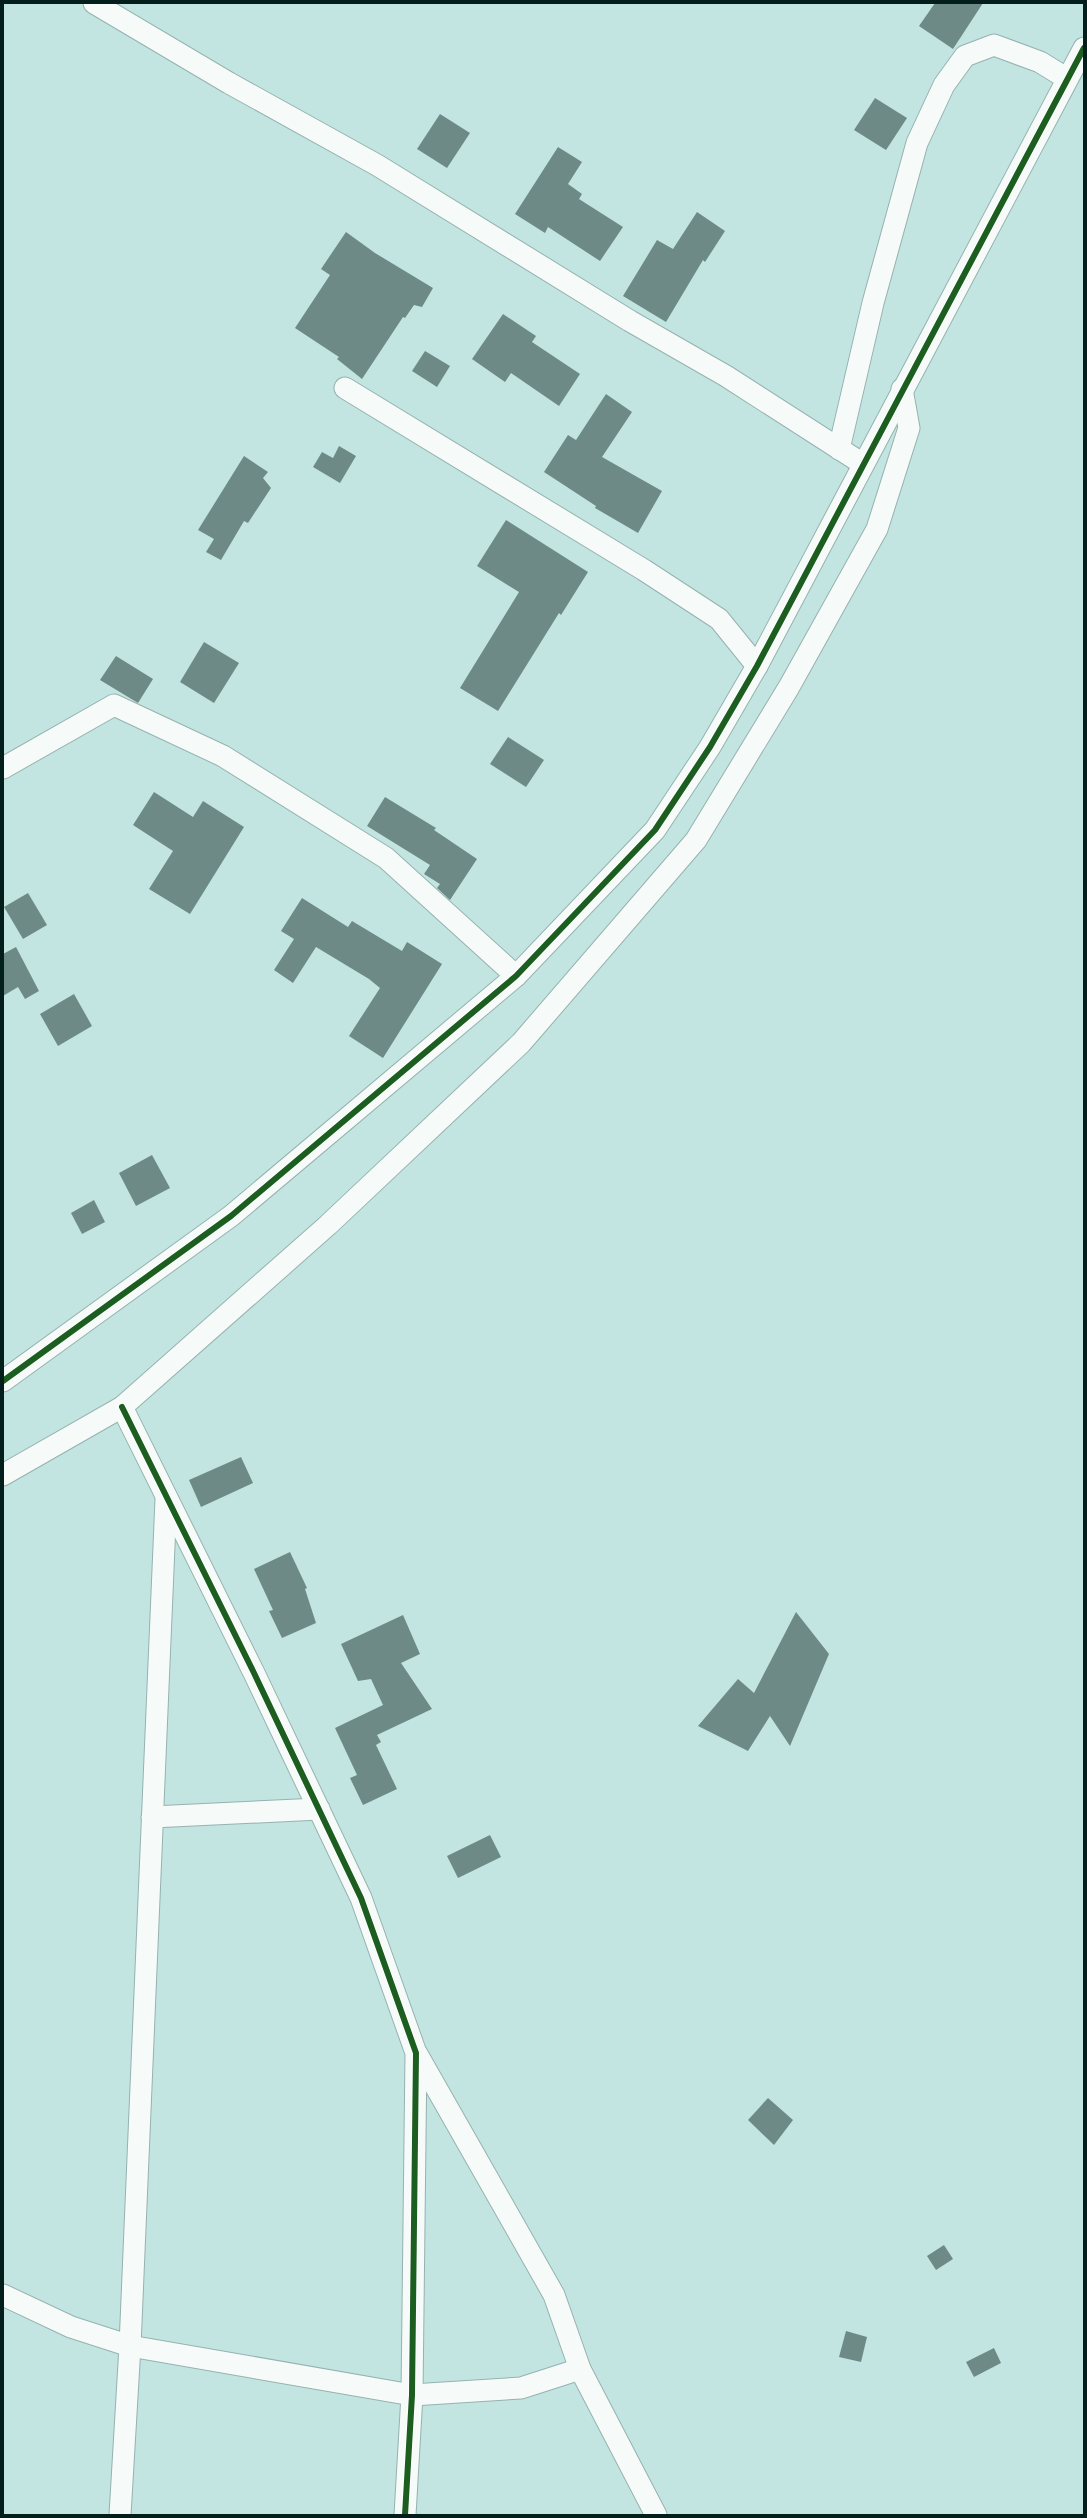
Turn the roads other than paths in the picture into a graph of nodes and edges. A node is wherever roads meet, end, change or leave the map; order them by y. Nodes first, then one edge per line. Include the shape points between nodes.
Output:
1 (94, 3) edge
2 (1084, 48) edge
3 (1066, 78) junction
4 (345, 388) dead end
5 (902, 388) junction
6 (839, 449) junction
7 (863, 464) junction
8 (757, 666) junction
9 (3, 768) edge
10 (516, 976) junction
11 (3, 1381) edge
12 (122, 1408) junction
13 (3, 1475) edge
14 (166, 1496) junction
15 (319, 1809) junction
16 (152, 1817) junction
17 (416, 2053) junction
18 (3, 2295) edge
19 (130, 2346) junction
20 (580, 2369) junction
21 (412, 2395) junction
22 (120, 2515) edge
23 (405, 2515) edge
24 (656, 2515) edge

1 - 6 street via 229,83 377,165 630,321 726,376
2 - 3 street
3 - 5 street
3 - 6 street via 1040,62 994,46 965,56 944,85 917,143 874,303
4 - 8 street via 644,570 719,619
5 - 7 street
5 - 12 street via 909,428 877,529 789,688 696,840 521,1043 328,1225
6 - 7 street
7 - 8 street
8 - 10 street via 710,747 655,830
9 - 10 street via 114,705 223,756 386,858
10 - 11 street via 230,1216
12 - 13 street
12 - 14 street
14 - 15 street
14 - 16 street
15 - 16 street
15 - 17 street via 361,1898
16 - 19 street
17 - 20 street via 554,2295
17 - 21 street
18 - 19 street via 71,2327
19 - 21 street
19 - 22 street
20 - 21 street via 522,2388
20 - 24 street
21 - 23 street

